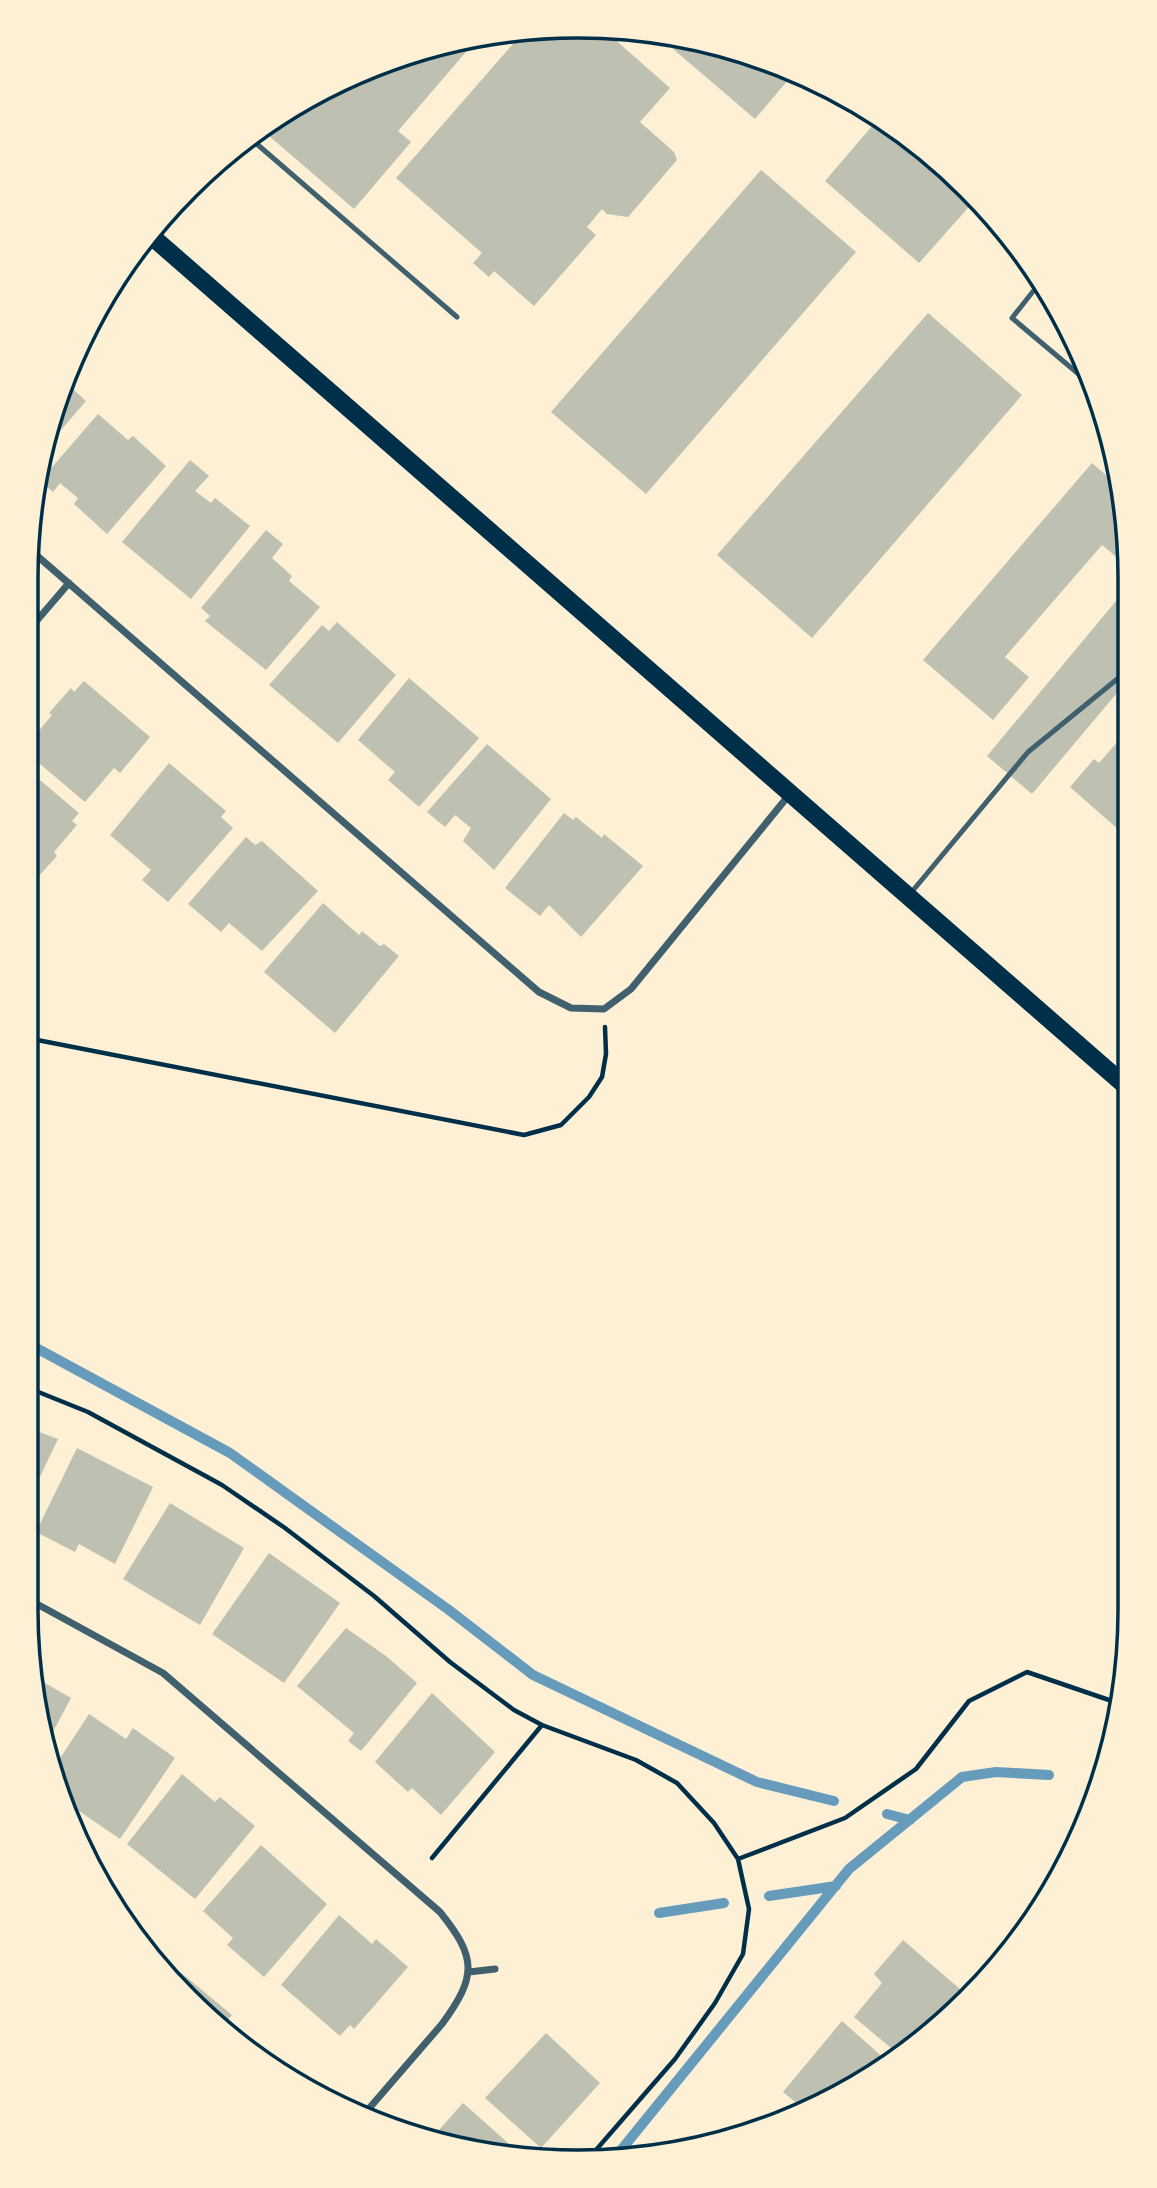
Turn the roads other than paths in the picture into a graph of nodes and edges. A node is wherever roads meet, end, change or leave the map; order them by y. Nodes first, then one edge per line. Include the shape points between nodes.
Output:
1 (257, 145) edge
2 (157, 241) edge
3 (1034, 290) edge
4 (457, 317) dead end
5 (1077, 373) edge
6 (39, 557) edge
7 (69, 583) junction
8 (38, 619) edge
9 (1118, 678) edge
10 (790, 794) junction
11 (909, 897) junction
12 (1118, 1079) edge
13 (38, 1605) edge
14 (495, 1969) dead end
15 (469, 1972) junction
16 (370, 2107) edge

1 - 4 lane
2 - 10 main road
3 - 5 lane via 1012,318
6 - 7 street
7 - 8 street
7 - 10 street via 540,992 571,1008 604,1009 631,989
9 - 11 lane via 1028,752
10 - 11 main road
11 - 12 main road
13 - 15 street via 163,1673 440,1912 461,1941
14 - 15 street
15 - 16 street via 453,2009

